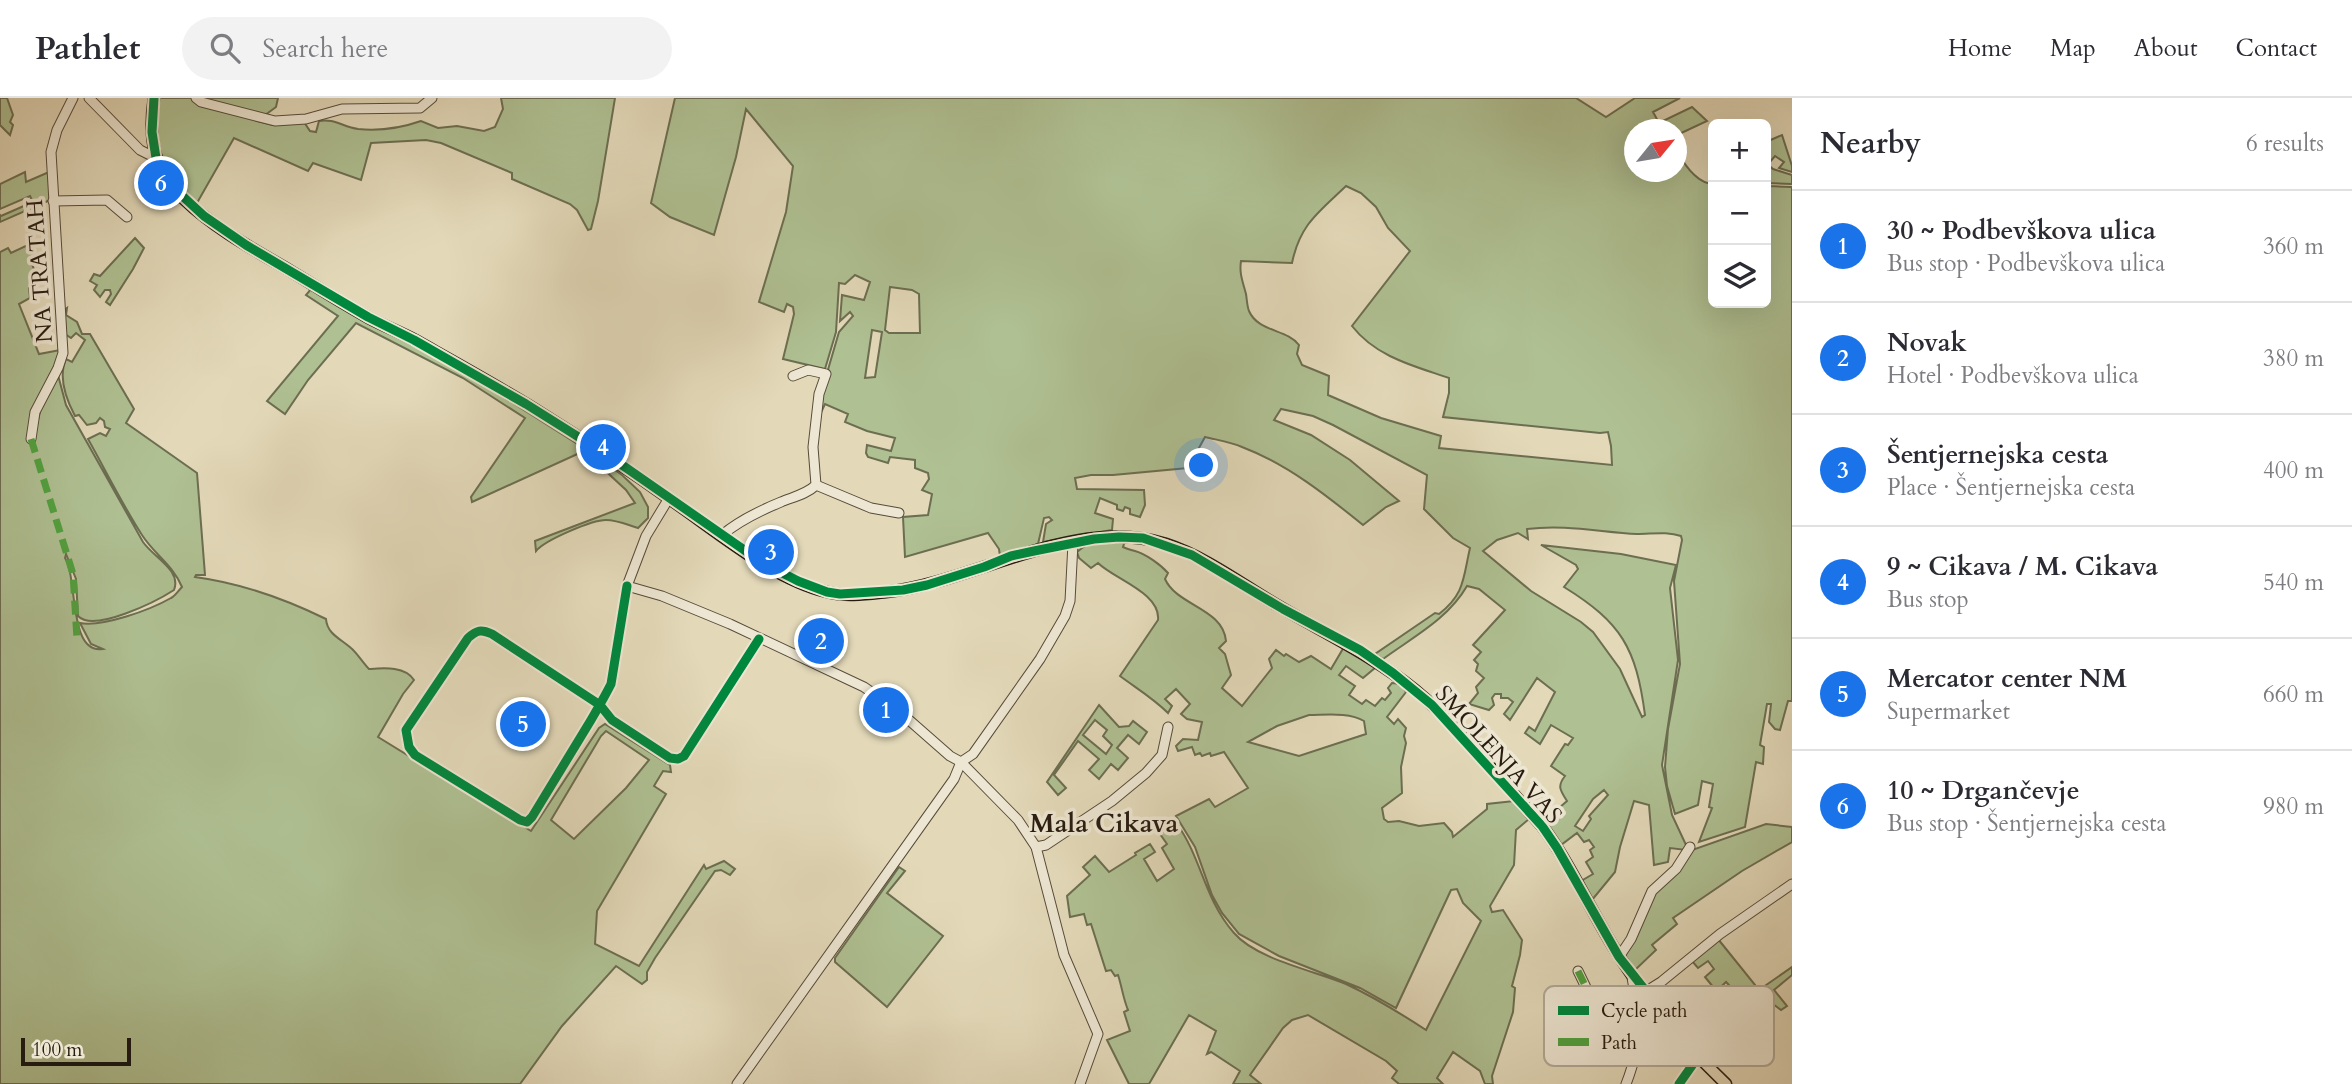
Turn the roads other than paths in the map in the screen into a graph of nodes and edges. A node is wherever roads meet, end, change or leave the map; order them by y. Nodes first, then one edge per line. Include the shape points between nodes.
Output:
1 (73, 98) edge
2 (89, 98) edge
3 (154, 98) edge
4 (196, 98) edge
5 (432, 98) edge
6 (156, 158) junction
7 (53, 201) junction
8 (127, 217) dead end
9 (793, 376) dead end
10 (31, 439) dead end
11 (816, 485) junction
12 (669, 498) junction
13 (899, 513) dead end
14 (722, 535) junction
15 (1073, 543) junction
16 (627, 586) junction
17 (759, 639) junction
18 (600, 705) junction
19 (1168, 727) dead end
20 (961, 762) junction
21 (1036, 847) junction
22 (1690, 848) dead end
23 (1792, 884) edge
24 (1619, 957) junction
25 (1578, 971) dead end
26 (1632, 975) junction
27 (1585, 986) edge
28 (1633, 986) edge
29 (1640, 986) edge
30 (1655, 986) edge
31 (1631, 1066) edge
32 (1692, 1066) edge
33 (1707, 1066) edge
34 (737, 1084) edge
35 (1080, 1084) edge
36 (1626, 1084) edge
37 (1679, 1084) edge
38 (1726, 1084) edge

1 - 7 street, NA TRATAH via 51,152
2 - 6 street via 141,150
3 - 6 main road
4 - 5 street via 275,121 342,109 419,108
6 - 12 main road, SMOLENJA VAS via 177,191 246,245 526,404
7 - 8 street via 107,200
7 - 10 street, NA TRATAH via 64,343 58,368 35,412
9 - 11 street via 808,370 825,374 813,447
11 - 13 street via 871,508
11 - 14 street via 755,513
12 - 14 main road, SMOLENJA VAS
12 - 16 street via 646,536
14 - 15 main road, SMOLENJA VAS via 798,582 827,592 856,594 927,585 1011,556
15 - 20 street via 1065,616 1041,659 973,754
15 - 24 main road, SMOLENJA VAS via 1143,538 1192,555 1393,673 1432,705 1542,826
16 - 17 street via 662,596
16 - 18 street via 614,673
17 - 18 street via 678,760 612,720
17 - 20 street via 864,687
18 - 18 street via 482,630 468,638 406,730 415,755 527,822
19 - 21 street via 1162,755 1129,789 1046,845
20 - 21 street via 1018,820
20 - 34 street via 954,779
21 - 35 street via 1064,955 1098,1034
22 - 24 street via 1653,891
23 - 30 street
24 - 26 main road, SMOLENJA VAS
25 - 27 street
26 - 28 street, SMOLENJA VAS
26 - 29 main road, SMOLENJA VAS
31 - 36 street, SMOLENJA VAS
32 - 37 street
33 - 38 main road, SMOLENJA VAS

